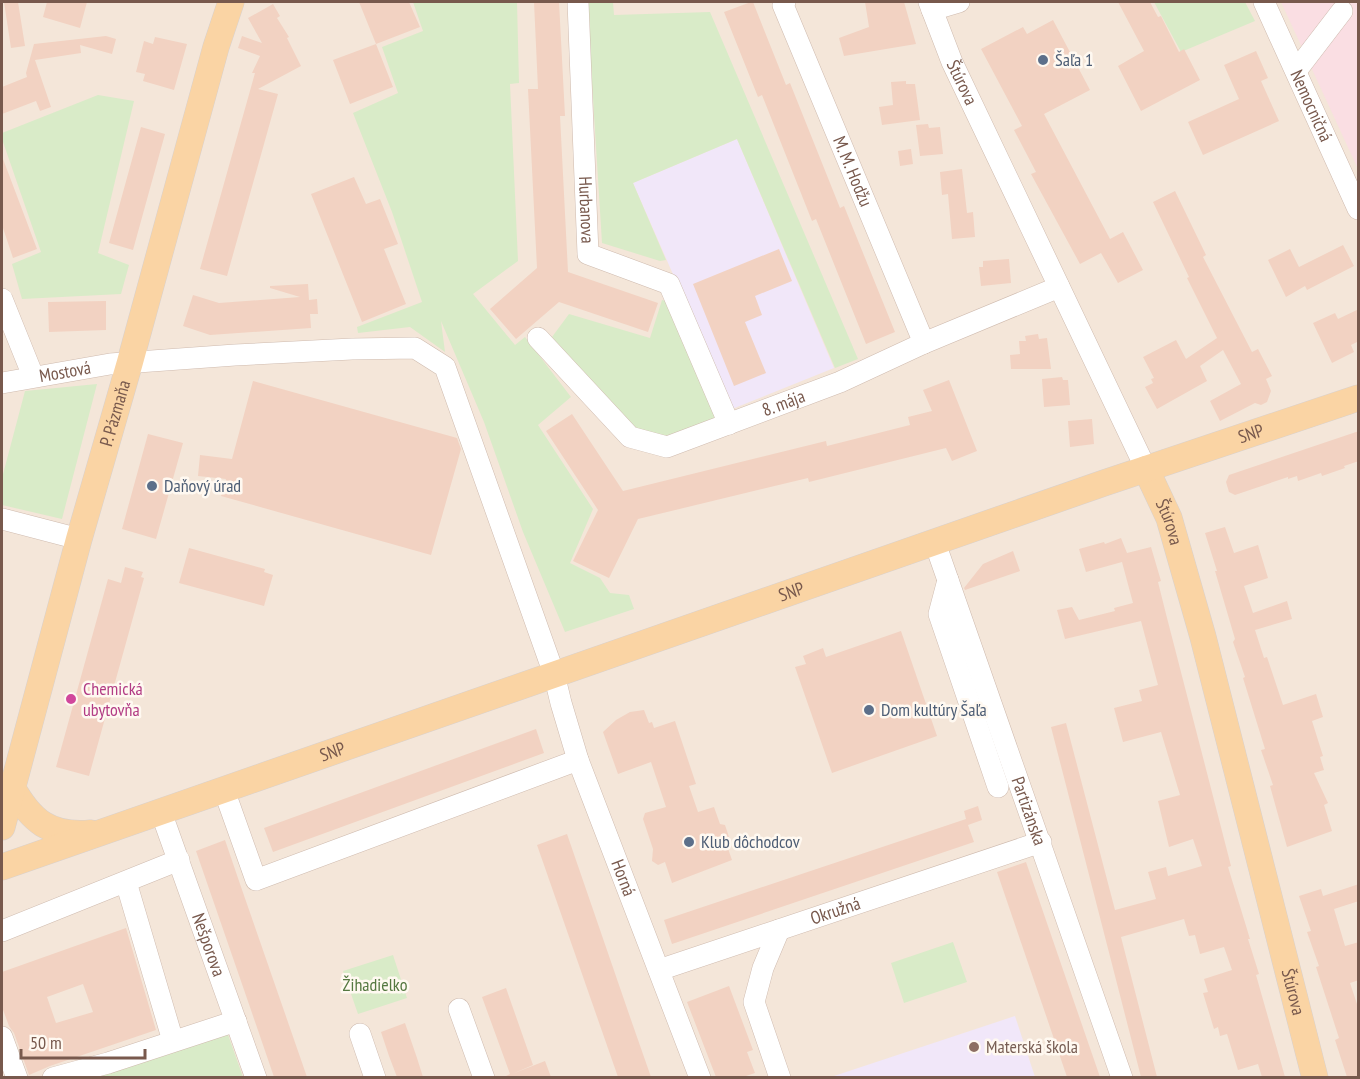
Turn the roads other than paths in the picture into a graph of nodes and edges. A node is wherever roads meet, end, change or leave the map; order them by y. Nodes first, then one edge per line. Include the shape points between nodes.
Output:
1 (231, 2) edge
2 (578, 2) edge
3 (785, 2) edge
4 (959, 2) edge
5 (1264, 2) edge
6 (931, 6) edge
7 (1342, 11) dead end
8 (1296, 71) junction
9 (1359, 209) edge
10 (1059, 287) junction
11 (2, 299) edge
12 (537, 338) dead end
13 (924, 343) junction
14 (130, 362) junction
15 (33, 376) junction
16 (2, 383) edge
17 (1359, 398) edge
18 (729, 424) junction
19 (1146, 469) junction
20 (2, 519) edge
21 (79, 538) junction
22 (935, 543) junction
23 (544, 645) junction
24 (554, 674) junction
25 (974, 683) junction
26 (524, 685) junction
27 (578, 760) junction
28 (12, 787) junction
29 (998, 787) dead end
30 (224, 790) junction
31 (161, 812) junction
32 (3, 820) edge
33 (105, 832) junction
34 (1041, 842) junction
35 (179, 860) junction
36 (2, 867) edge
37 (126, 882) junction
38 (779, 930) junction
39 (2, 931) edge
40 (659, 970) junction
41 (459, 1009) dead end
42 (236, 1021) junction
43 (360, 1034) dead end
44 (2, 1037) edge
45 (173, 1041) junction
46 (17, 1077) edge
47 (53, 1077) edge
48 (256, 1077) edge
49 (375, 1077) edge
50 (484, 1077) edge
51 (700, 1077) edge
52 (780, 1077) edge
53 (1122, 1077) edge
54 (1315, 1077) edge

1 - 14 main road, P. Pázmaňa
2 - 18 street, Hurbanova via 588,254 669,284
3 - 13 street, M. M. Hodžu
4 - 6 street
5 - 8 street, Nemocničná
6 - 10 street, Štúrova via 952,62
7 - 8 street
8 - 9 street, Nemocničná
10 - 13 street, 8. mája
10 - 19 street, Štúrova
11 - 15 street
12 - 18 street, 8. mája via 630,437 667,447
13 - 18 street, 8. mája via 840,382
14 - 15 street, Mostová
14 - 21 main road, P. Pázmaňa
14 - 23 street, Mostová via 415,348 446,367
15 - 16 street, Mostová
17 - 19 main road, SNP
19 - 22 main road, SNP
19 - 54 main road, Štúrova via 1169,518 1203,637
20 - 21 street
21 - 28 main road, P. Pázmaňa
22 - 24 main road, SNP
22 - 25 street, Partizánska
23 - 24 street, Horná
23 - 26 street
24 - 26 main road, SNP
24 - 27 street, Horná
25 - 29 street
25 - 34 street, Partizánska
26 - 30 main road, SNP
27 - 30 street via 256,880
27 - 40 street, Horná
28 - 32 main road, P. Pázmaňa
28 - 33 main road via 36,820 54,829 75,835
30 - 31 main road, SNP
31 - 33 main road, SNP
31 - 35 street, Nešporova
33 - 36 main road, SNP
34 - 38 street, Okružná
34 - 53 street, Partizánska
35 - 37 street
35 - 42 street, Nešporova
37 - 39 street
37 - 45 street
38 - 40 street, Okružná
38 - 52 street via 754,1002
40 - 51 street, Horná
41 - 50 street
42 - 45 street
42 - 48 street, Nešporova
43 - 49 street
44 - 46 street
45 - 47 street

